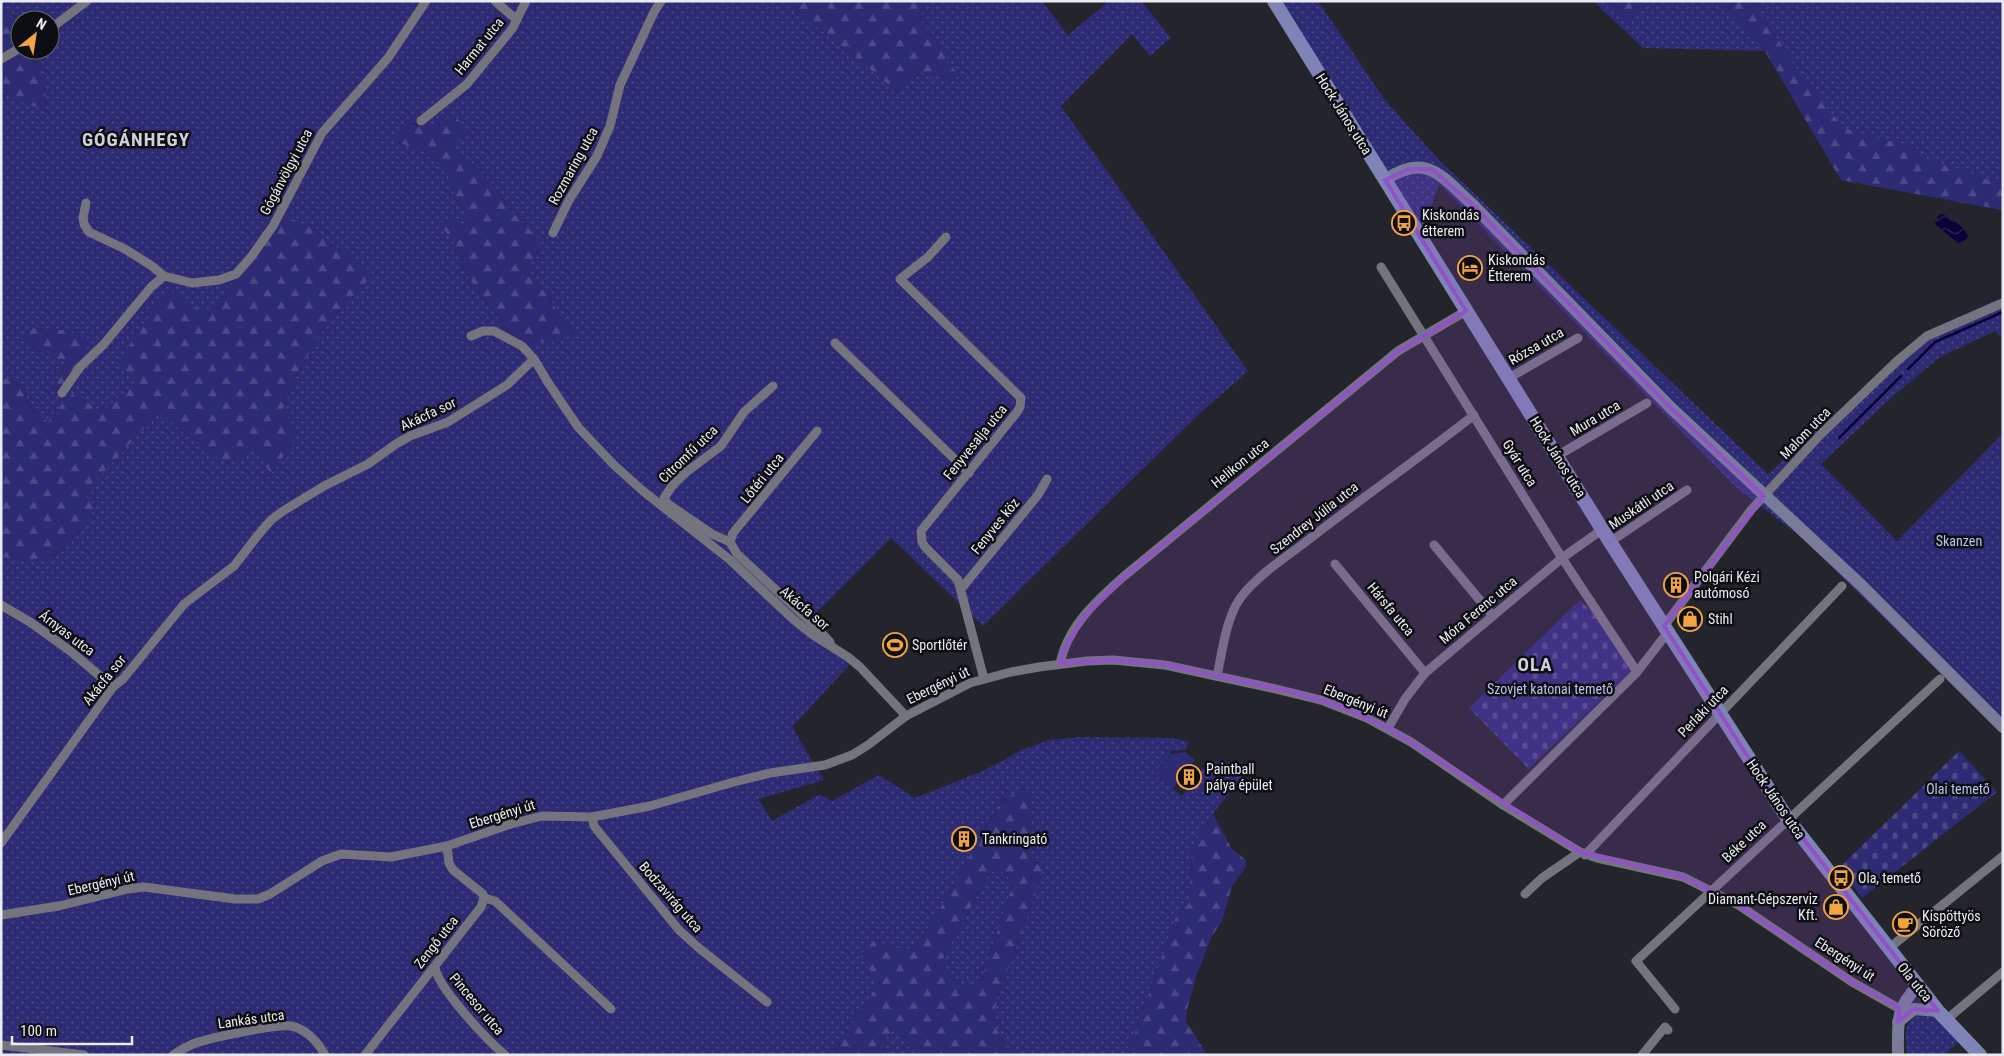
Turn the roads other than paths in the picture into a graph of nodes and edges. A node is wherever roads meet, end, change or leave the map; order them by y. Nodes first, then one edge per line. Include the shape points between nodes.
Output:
1 (87, 1) edge
2 (426, 1) edge
3 (495, 1) edge
4 (526, 1) edge
5 (661, 1) edge
6 (1274, 1) edge
7 (518, 20) junction
8 (60, 21) edge
9 (422, 121) dead end
10 (1385, 180) junction
11 (86, 203) dead end
12 (553, 233) dead end
13 (946, 237) dead end
14 (1382, 267) dead end
15 (164, 276) junction
16 (2003, 303) edge
17 (1466, 311) junction
18 (1425, 335) junction
19 (471, 336) dead end
20 (1578, 338) dead end
21 (835, 343) dead end
22 (534, 359) junction
23 (1508, 378) junction
24 (773, 386) dead end
25 (62, 393) dead end
26 (1647, 403) dead end
27 (1474, 415) junction
28 (817, 431) dead end
29 (1557, 456) junction
30 (969, 473) junction
31 (1047, 478) dead end
32 (1687, 490) dead end
33 (1764, 496) junction
34 (1603, 529) junction
35 (730, 542) junction
36 (1610, 542) junction
37 (1434, 545) dead end
38 (1562, 558) junction
39 (1335, 564) dead end
40 (1842, 586) dead end
41 (961, 589) junction
42 (1, 605) edge
43 (1493, 616) junction
44 (1666, 629) junction
45 (832, 647) junction
46 (1060, 664) junction
47 (1425, 672) junction
48 (1637, 672) junction
49 (1217, 676) junction
50 (984, 678) junction
51 (1940, 679) dead end
52 (113, 688) junction
53 (1720, 713) junction
54 (906, 716) junction
55 (2003, 727) edge
56 (1388, 728) junction
57 (1503, 805) junction
58 (592, 816) junction
59 (1788, 820) junction
60 (1, 843) edge
61 (447, 846) junction
62 (1583, 854) junction
63 (2003, 856) edge
64 (1711, 891) junction
65 (1525, 894) dead end
66 (484, 898) junction
67 (1854, 905) joint
68 (1, 915) edge
69 (1888, 949) junction
70 (435, 967) junction
71 (2003, 972) edge
72 (1918, 986) junction
73 (767, 1002) dead end
74 (611, 1009) dead end
75 (1674, 1009) dead end
76 (1900, 1009) junction
77 (1942, 1016) junction
78 (1898, 1022) junction
79 (1668, 1030) dead end
80 (1, 1045) edge
81 (84, 1055) edge
82 (172, 1055) edge
83 (325, 1055) edge
84 (365, 1055) edge
85 (505, 1055) edge
86 (1642, 1055) edge
87 (1898, 1055) edge
88 (1980, 1055) edge

1 - 8 street
2 - 15 street, Gógánvölgyi utca via 388,58 322,133 272,226 244,266 236,274 202,283
3 - 7 street
4 - 7 street, Harmat utca
5 - 12 street, Rozmaring utca via 620,85 610,126 597,156
6 - 10 main road, Hock János utca
7 - 9 street, Harmat utca via 467,84
10 - 17 main road, Hock János utca
10 - 33 street via 1409,169 1427,168 1437,172 1670,407
11 - 15 street, Gógánvölgyi utca via 83,218 89,232 132,253
13 - 30 street, Fenyvesalja utca via 928,257 900,279 1021,398 1017,412
14 - 18 street, Gyár utca
15 - 25 street via 80,367
16 - 33 street, Malom utca via 1918,342 1820,435
17 - 18 street, Helikon utca
17 - 23 main road, Hock János utca
18 - 27 street, Gyár utca
18 - 46 street, Helikon utca via 1398,352 1123,577 1074,630
19 - 22 street via 494,331 522,346
20 - 23 street, Rózsa utca
21 - 30 street
22 - 45 street, Akácfa sor via 578,427 614,465 729,559 794,620
22 - 52 street, Akácfa sor via 507,385 448,422 410,436 271,520 234,566 184,604
23 - 29 main road, Hock János utca
24 - 35 street, Citromfű utca via 744,412 721,446 685,473 664,498 712,534
26 - 29 street, Mura utca
27 - 38 street, Gyár utca
27 - 49 street, Szendrey Júlia utca via 1363,497 1250,588 1231,617
28 - 35 street, Lőtéri utca
29 - 34 main road, Hock János utca
30 - 41 street, Fenyvesalja utca via 924,526 921,537 925,547 954,575
31 - 41 street, Fenyves köz via 1038,494
32 - 36 street, Muskátli utca
33 - 44 street, Malom utca
33 - 55 street via 1861,585
34 - 36 main road, Hock János utca
34 - 38 street, Móra Ferenc utca
35 - 45 street via 737,554 822,633
36 - 44 main road, Hock János utca
37 - 43 street
38 - 43 street, Móra Ferenc utca
38 - 48 street, Gyár utca
39 - 47 street, Hársfa utca
40 - 53 street, Perlaki utca
41 - 50 street, Fenyvesalja utca
42 - 52 street, Árnyas utca via 69,650
43 - 47 street, Móra Ferenc utca
44 - 48 street, Malom utca
44 - 53 main road, Hock János utca
45 - 54 street, Akácfa sor via 860,667
46 - 49 street, Ebergényi út via 1140,662
46 - 50 street, Ebergényi út
47 - 56 street, Móra Ferenc utca
48 - 57 street, Malom utca
49 - 56 street, Ebergényi út via 1320,700
50 - 54 street, Ebergényi út
51 - 59 street, Béke utca
52 - 60 street, Akácfa sor
53 - 59 main road, Hock János utca
53 - 62 street, Perlaki utca
54 - 58 street, Ebergényi út via 868,746 838,761 752,777 650,806
56 - 57 street, Ebergényi út
57 - 62 street, Ebergényi út
58 - 61 street, Ebergényi út via 542,816
58 - 73 street, Bodzavirág utca via 594,826 679,930
59 - 64 street, Béke utca
59 - 67 main road, Hock János utca
61 - 66 street via 449,862 454,870 476,887
61 - 68 street, Ebergényi út via 391,857 341,854 322,861 258,899 234,899 144,887
62 - 64 street, Ebergényi út via 1683,878
62 - 65 street, Perlaki utca via 1542,878
63 - 69 street
64 - 75 street, Béke utca via 1636,961
64 - 76 street, Ebergényi út via 1760,918 1852,982
66 - 70 street, Zengő utca via 481,907
66 - 74 street via 495,901
67 - 69 main road, Ola utca
69 - 72 main road, Ola utca
70 - 84 street, Zengő utca
70 - 85 street, Pincesor utca via 438,980 473,1024
71 - 77 street
72 - 76 street
72 - 77 main road, Ola utca
76 - 78 street
77 - 78 street via 1914,1009
77 - 88 main road, Ola utca
78 - 87 street
79 - 86 street via 1665,1027
80 - 81 street
82 - 83 street, Lankás utca via 208,1040 291,1026 308,1034

